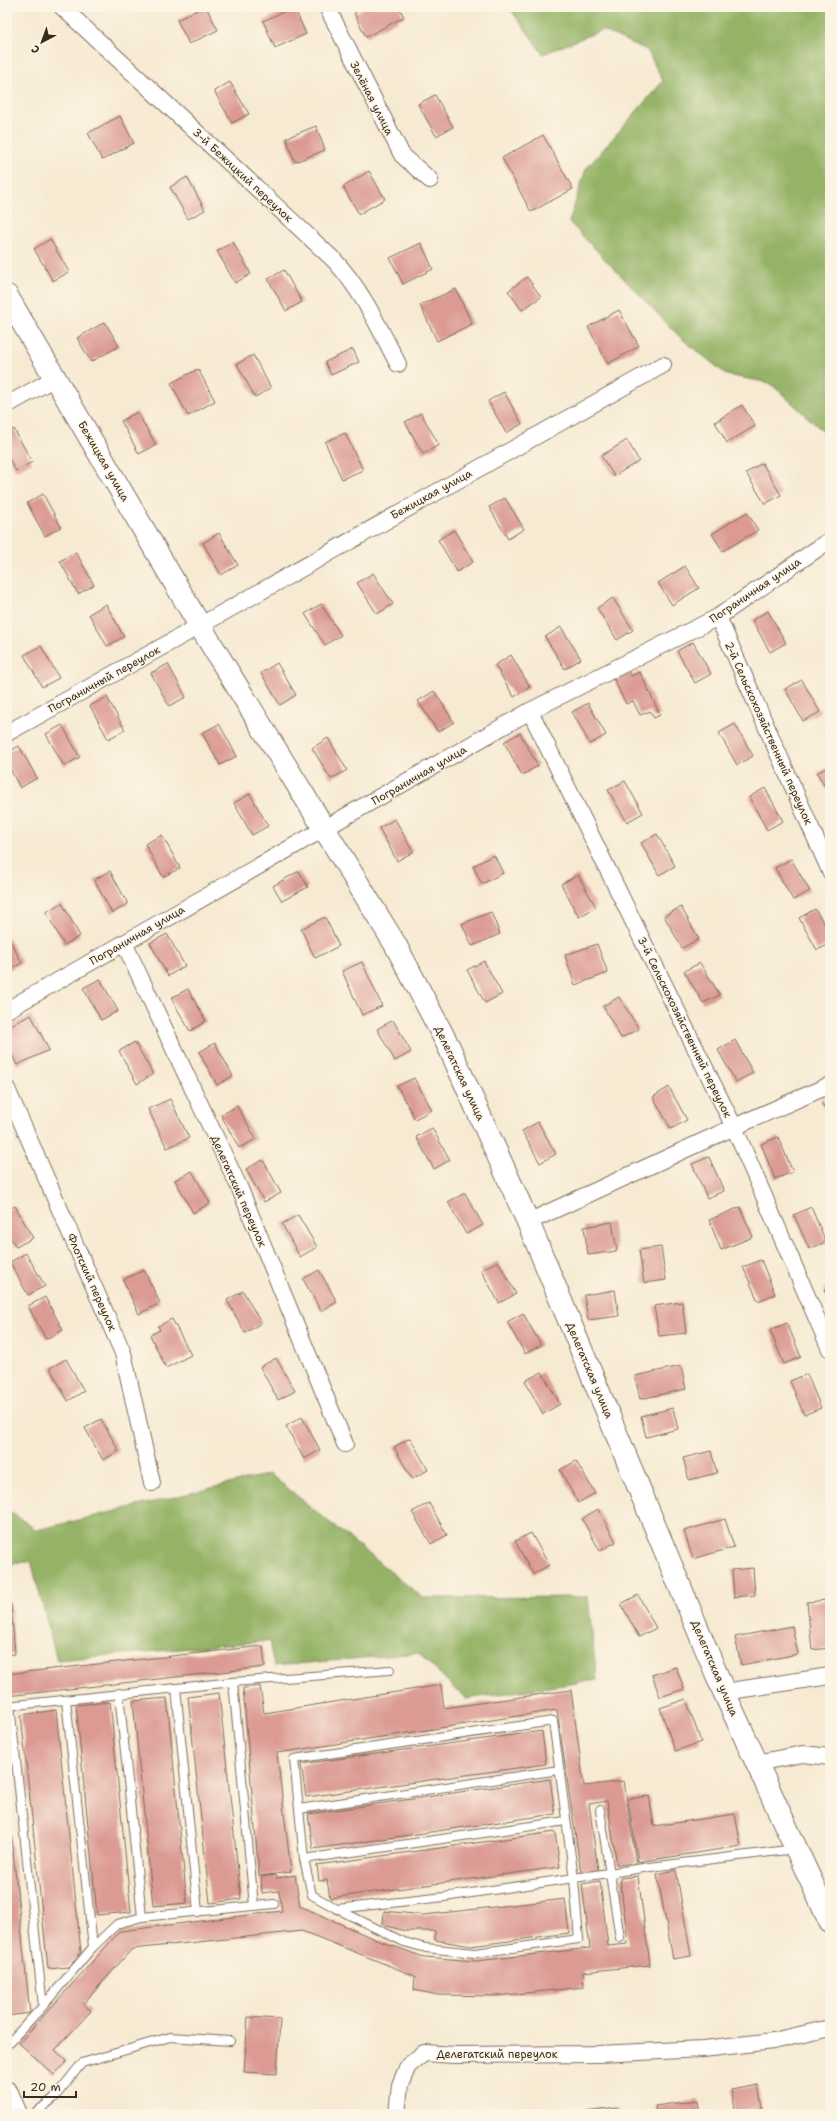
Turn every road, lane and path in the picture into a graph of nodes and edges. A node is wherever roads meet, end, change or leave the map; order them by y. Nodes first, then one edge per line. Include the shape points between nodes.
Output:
1 (62, 7) edge
2 (327, 7) edge
3 (430, 180) dead end
4 (7, 296) edge
5 (398, 364) dead end
6 (663, 365) dead end
7 (55, 378) junction
8 (7, 405) edge
9 (830, 540) edge
10 (718, 617) junction
11 (200, 626) junction
12 (530, 711) junction
13 (7, 733) edge
14 (325, 829) junction
15 (830, 871) edge
16 (124, 943) junction
17 (7, 1010) edge
18 (830, 1085) edge
19 (7, 1089) edge
20 (734, 1127) junction
21 (528, 1222) junction
22 (830, 1349) edge
23 (345, 1444) dead end
24 (152, 1483) dead end
25 (390, 1670) dead end
26 (830, 1676) edge
27 (233, 1682) junction
28 (176, 1688) junction
29 (724, 1692) junction
30 (119, 1693) junction
31 (66, 1700) junction
32 (8, 1706) edge
33 (830, 1757) edge
34 (756, 1763) junction
35 (558, 1770) junction
36 (299, 1809) junction
37 (600, 1810) dead end
38 (566, 1821) junction
39 (796, 1848) junction
40 (304, 1859) junction
41 (609, 1873) junction
42 (574, 1879) junction
43 (274, 1904) dead end
44 (254, 1906) junction
45 (337, 1909) junction
46 (198, 1912) junction
47 (142, 1917) junction
48 (830, 1920) edge
49 (620, 1938) dead end
50 (93, 1947) junction
51 (43, 2006) junction
52 (830, 2028) edge
53 (230, 2041) dead end
54 (7, 2045) edge
55 (7, 2094) edge
56 (16, 2114) edge
57 (34, 2114) edge
58 (397, 2114) edge

1 - 5 street, 3-й Бежицкий переулок via 334,260 349,276 364,300
2 - 3 street, Зелёная улица via 402,155
4 - 7 street, Бежицкая улица
6 - 11 street, Бежицкая улица via 396,513
7 - 8 street
7 - 11 street, Бежицкая улица
9 - 10 street, Пограничная улица
10 - 12 street, Пограничная улица
10 - 15 street, 2-й Сельскохозяйственный переулок
11 - 13 street, Пограничный переулок
11 - 14 street, Бежицкая улица
12 - 14 street, Пограничная улица
12 - 20 street, 3-й Сельскохозяйственный переулок
14 - 16 street, Пограничная улица
14 - 21 street, Делегатская улица via 395,944 448,1045
16 - 17 street, Пограничная улица
16 - 23 street, Делегатский переулок via 240,1188
18 - 20 street
19 - 24 street, Флотский переулок via 123,1353
20 - 21 street
20 - 22 street, 3-й Сельскохозяйственный переулок
21 - 29 street, Делегатская улица
25 - 27 lane
26 - 29 street
27 - 28 lane
27 - 44 lane
28 - 30 lane
28 - 46 lane
29 - 34 street, Делегатская улица
30 - 31 lane
30 - 47 lane
31 - 32 lane
31 - 50 lane
32 - 51 lane
33 - 34 street via 803,1754
34 - 39 street, Делегатская улица
35 - 36 lane
35 - 36 lane via 553,1721 294,1759
35 - 38 lane
36 - 40 lane
37 - 41 lane
38 - 40 lane
38 - 42 lane
39 - 41 lane
39 - 48 street, Делегатская улица
40 - 45 lane via 312,1895
41 - 42 lane
41 - 49 lane
42 - 45 lane
42 - 45 lane via 579,1939 475,1954 426,1948 404,1942
43 - 44 lane
44 - 46 lane
46 - 47 lane
47 - 50 lane via 117,1924
50 - 51 lane
51 - 54 lane
52 - 58 street, Делегатский переулок via 773,2041 703,2049 462,2055 424,2053 408,2066 400,2085
53 - 57 lane via 170,2037 82,2063 54,2098
55 - 56 street

